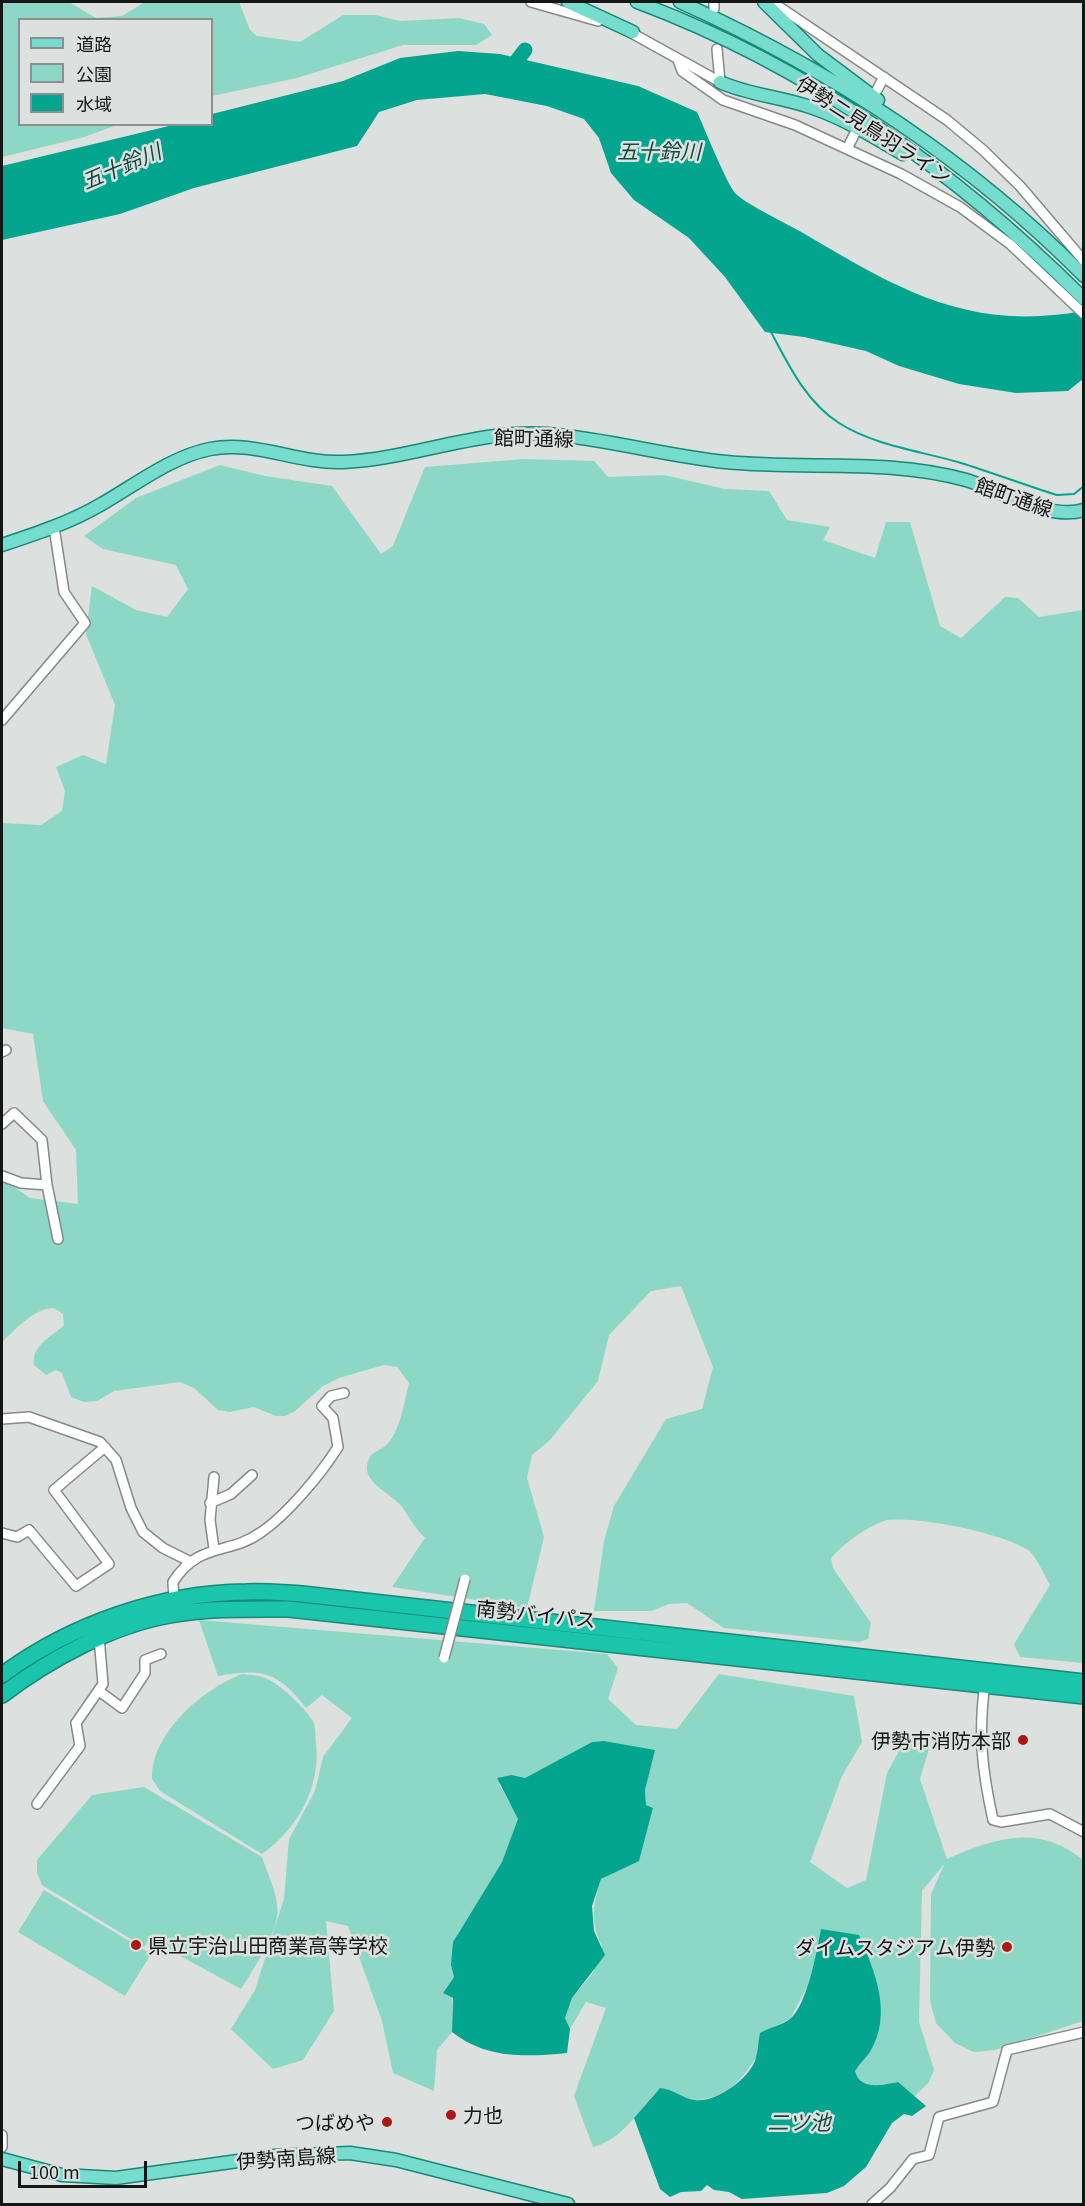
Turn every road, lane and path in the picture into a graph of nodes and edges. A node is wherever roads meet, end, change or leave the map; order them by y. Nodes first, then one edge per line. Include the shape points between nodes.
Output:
1 (531, 2) edge
2 (568, 2) edge
3 (637, 2) edge
4 (680, 2) edge
5 (764, 2) edge
6 (772, 2) edge
7 (633, 32) junction
8 (717, 49) dead end
9 (678, 60) junction
10 (884, 77) junction
11 (720, 82) junction
12 (877, 90) dead end
13 (855, 133) dead end
14 (847, 149) junction
15 (989, 189) junction
16 (991, 214) junction
17 (1083, 261) edge
18 (1083, 276) edge
19 (1083, 299) edge
20 (1083, 314) edge
21 (1083, 510) edge
22 (54, 527) junction
23 (2, 545) edge
24 (2, 720) edge
25 (2, 1124) edge
26 (2, 1176) edge
27 (48, 1185) junction
28 (58, 1239) dead end
29 (344, 1393) dead end
30 (2, 1419) edge
31 (105, 1447) junction
32 (252, 1475) dead end
33 (214, 1477) dead end
34 (210, 1503) junction
35 (2, 1533) edge
36 (214, 1549) junction
37 (191, 1562) junction
38 (465, 1579) dead end
39 (174, 1600) junction
40 (99, 1637) junction
41 (161, 1654) dead end
42 (444, 1658) dead end
43 (2, 1676) edge
44 (986, 1678) junction
45 (1083, 1682) edge
46 (99, 1691) junction
47 (2, 1695) edge
48 (1083, 1696) edge
49 (37, 1804) dead end
50 (1083, 1832) edge
51 (1083, 2032) edge
52 (2, 2135) edge
53 (2, 2147) edge
54 (2, 2159) edge
55 (568, 2205) edge
56 (872, 2205) edge

1 - 7 street
2 - 7 main road
3 - 16 main road, 伊勢二見鳥羽ライン via 768,61 861,117 928,163
4 - 15 main road, 伊勢二見鳥羽ライン via 823,74 944,154
5 - 15 main road via 818,55 944,149
6 - 10 street
7 - 9 street
8 - 11 street
9 - 11 street
9 - 14 street via 682,71 723,100 795,125
10 - 12 street
10 - 17 street via 947,120 1001,167
11 - 16 main road via 839,118 904,155
13 - 14 street
14 - 20 street via 901,174 986,224
15 - 18 main road, 伊勢二見鳥羽ライン
16 - 19 main road, 伊勢二見鳥羽ライン
21 - 22 main road, 館町通線 via 1060,513 964,480 915,470 727,462 595,440 517,434 345,462 303,459 250,448 210,449 166,467
22 - 23 main road, 館町通線
22 - 24 street via 64,592 85,623
25 - 27 street via 14,1113 42,1140
26 - 27 street via 21,1183
27 - 28 street
29 - 36 street via 331,1396 322,1406 333,1418 338,1447 312,1484 260,1533
30 - 31 street via 29,1416
31 - 35 street via 54,1490 109,1564 76,1586 29,1530 17,1537
31 - 37 street via 116,1460 143,1532
32 - 34 street via 231,1494
33 - 34 street
34 - 36 street
36 - 37 street
37 - 39 street via 173,1582
38 - 42 street, bridge
39 - 43 highway, 南勢バイパス via 81,1629
39 - 44 highway, 南勢バイパス via 246,1592 302,1594
40 - 44 highway, 南勢バイパス via 168,1615 289,1609
40 - 46 street via 103,1684
40 - 47 highway, 南勢バイパス via 32,1672
41 - 46 street via 145,1660 145,1673 122,1708
44 - 45 highway, 南勢バイパス
44 - 48 highway, 南勢バイパス
44 - 50 street via 980,1724 981,1761 993,1820 1050,1814
46 - 49 street via 76,1723 80,1746
51 - 56 street via 1007,2050 993,2102 939,2117 929,2155 913,2159
52 - 53 street
54 - 55 main road, 伊勢南島線 via 62,2175 116,2178 274,2156 350,2153 396,2160

